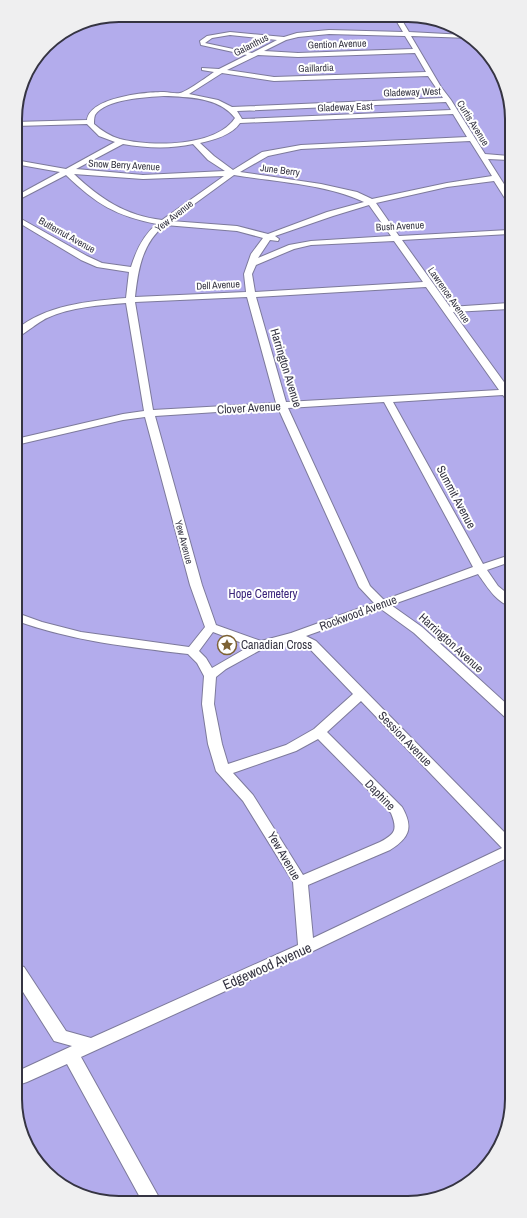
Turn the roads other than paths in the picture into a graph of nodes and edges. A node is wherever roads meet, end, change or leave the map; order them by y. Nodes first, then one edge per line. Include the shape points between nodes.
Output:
1 (399, 22) edge
2 (235, 34) junction
3 (407, 34) junction
4 (459, 37) edge
5 (284, 40) junction
6 (217, 48) junction
7 (416, 51) junction
8 (256, 54) junction
9 (204, 69) dead end
10 (221, 72) junction
11 (430, 74) junction
12 (182, 94) junction
13 (448, 100) junction
14 (233, 109) junction
15 (454, 112) junction
16 (237, 121) junction
17 (90, 122) junction
18 (22, 124) edge
19 (471, 139) junction
20 (121, 142) junction
21 (195, 142) junction
22 (482, 156) junction
23 (505, 158) edge
24 (22, 163) edge
25 (67, 171) junction
26 (233, 173) junction
27 (496, 178) junction
28 (505, 192) edge
29 (22, 196) edge
30 (371, 202) junction
31 (22, 222) edge
32 (163, 223) junction
33 (505, 232) edge
34 (269, 236) junction
35 (396, 237) junction
36 (292, 246) junction
37 (252, 263) junction
38 (134, 270) junction
39 (428, 284) junction
40 (251, 294) junction
41 (130, 300) junction
42 (505, 306) edge
43 (446, 310) junction
44 (22, 326) edge
45 (505, 391) edge
46 (505, 395) edge
47 (387, 398) junction
48 (282, 406) junction
49 (149, 414) junction
50 (22, 441) edge
51 (505, 560) edge
52 (480, 569) junction
53 (505, 598) edge
54 (383, 605) junction
55 (22, 619) edge
56 (211, 627) junction
57 (295, 636) junction
58 (260, 645) junction
59 (192, 651) junction
60 (210, 676) junction
61 (361, 694) junction
62 (505, 710) edge
63 (319, 732) junction
64 (223, 771) junction
65 (505, 843) edge
66 (505, 852) edge
67 (300, 882) junction
68 (306, 948) junction
69 (22, 977) edge
70 (92, 1045) junction
71 (71, 1055) junction
72 (22, 1077) edge
73 (149, 1196) edge

1 - 3 lane, Curtis Avenue
2 - 5 lane
2 - 6 lane
2 - 6 lane via 215,36 202,42
3 - 4 lane, Galanthus
3 - 5 lane, Galanthus via 329,32 297,35
3 - 7 lane, Curtis Avenue
5 - 8 lane, Galanthus
6 - 8 lane, Gention Avenue
7 - 8 lane, Gention Avenue
7 - 11 lane, Curtis Avenue
8 - 10 lane, Galanthus
9 - 10 lane, Gaillardia
10 - 11 lane, Gaillardia via 280,79
10 - 12 lane, Galanthus
11 - 13 lane, Curtis Avenue
12 - 14 lane via 211,100
12 - 17 lane via 148,95 114,101 95,111
13 - 14 lane, Gladeway West
13 - 15 lane, Curtis Avenue
14 - 16 lane via 239,118
15 - 16 lane, Gladeway East
15 - 19 lane, Curtis Avenue
16 - 21 lane via 226,132
17 - 18 lane
17 - 20 lane via 100,134
19 - 22 lane, Curtis Avenue
19 - 26 lane, Yew Avenue via 301,147 265,154
20 - 21 lane via 156,145
20 - 25 lane
21 - 26 lane, June Berry via 211,158
22 - 23 lane
22 - 27 lane, Curtis Avenue
24 - 25 lane, Snow Berry Avenue
25 - 26 lane, Snow Berry Avenue via 143,177
25 - 29 lane
25 - 32 lane via 92,194 121,212
26 - 30 lane, June Berry via 321,186 354,194
26 - 32 lane, Yew Avenue
27 - 28 lane, Curtis Avenue
27 - 30 lane
30 - 34 lane
30 - 35 lane, Lawrence Avenue
31 - 38 lane, Butternut Avenue via 100,265
32 - 34 lane via 239,228
32 - 38 lane, Yew Avenue via 145,242
33 - 35 lane, Bush Avenue
34 - 36 lane
34 - 37 lane, Harrington Avenue via 255,254
35 - 36 lane, Bush Avenue
35 - 39 lane, Lawrence Avenue
36 - 37 lane, Bush Avenue
37 - 40 lane, Harrington Avenue via 248,274
38 - 41 lane, Yew Avenue
39 - 40 lane, Dell Avenue
39 - 43 lane, Lawrence Avenue
40 - 41 lane, Dell Avenue
40 - 48 lane, Harrington Avenue
41 - 44 lane, Dell Avenue via 90,304 64,310
41 - 49 lane, Yew Avenue
42 - 43 lane
43 - 45 lane, Lawrence Avenue
46 - 47 lane, Clover Avenue
47 - 48 lane, Clover Avenue
47 - 52 lane, Summit Avenue
48 - 49 lane, Clover Avenue
48 - 54 lane, Harrington Avenue via 365,587
49 - 50 lane, Clover Avenue via 123,417
49 - 56 lane, Yew Avenue via 196,585
51 - 52 lane, Rockwood Avenue
52 - 53 lane, Summit Avenue
52 - 54 lane, Rockwood Avenue
54 - 57 lane, Rockwood Avenue
54 - 62 lane, Harrington Avenue via 418,630
55 - 59 lane via 94,638
56 - 58 lane
56 - 59 lane
57 - 58 lane, Rockwood Avenue
57 - 61 lane, Session Avenue via 312,644
58 - 60 lane, Rockwood Avenue via 222,666
59 - 60 lane via 202,661
60 - 64 lane, Yew Avenue via 208,704
61 - 63 lane
61 - 65 lane, Session Avenue
63 - 64 lane via 291,748
63 - 67 lane, Daphine via 396,811 402,823 402,832 397,840 385,846
64 - 67 lane, Yew Avenue via 248,798
66 - 68 lane, Edgewood Avenue
67 - 68 lane, Yew Avenue
68 - 70 lane, Edgewood Avenue
69 - 70 lane via 60,1036
70 - 71 lane, Edgewood Avenue
71 - 72 lane, Edgewood Avenue
71 - 73 lane

